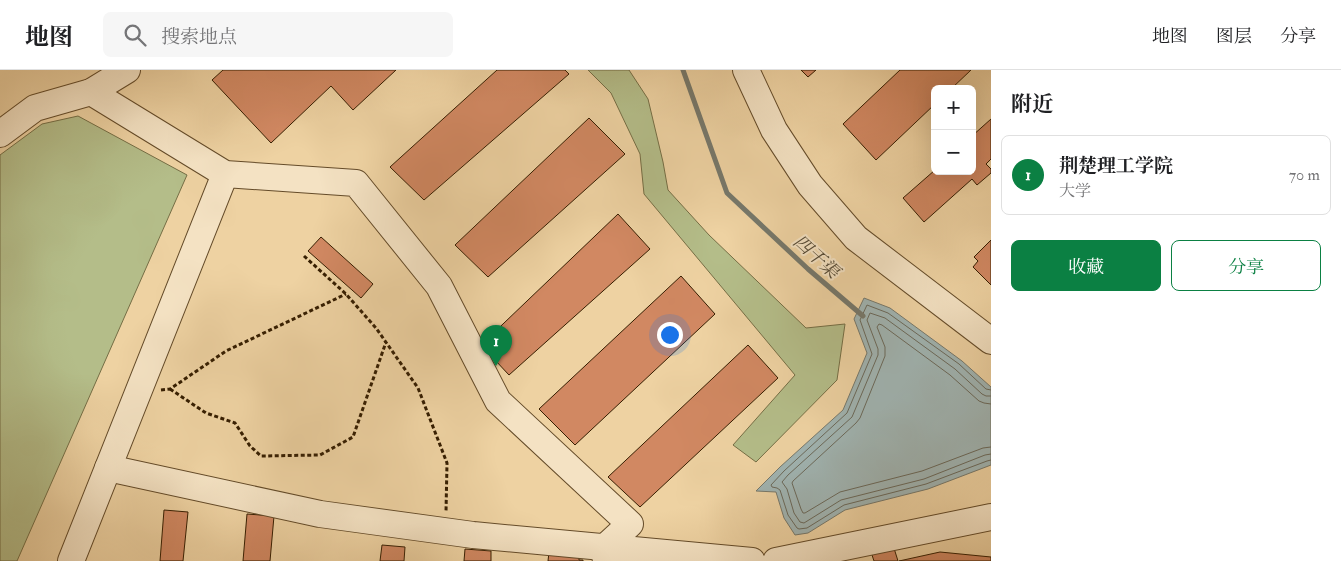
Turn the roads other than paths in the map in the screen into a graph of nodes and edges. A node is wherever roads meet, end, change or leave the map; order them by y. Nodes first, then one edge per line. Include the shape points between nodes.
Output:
1 (127, 70) edge
2 (746, 70) edge
3 (91, 92) junction
4 (0, 134) edge
5 (225, 174) junction
6 (991, 341) edge
7 (108, 468) junction
8 (991, 517) edge
9 (605, 555) edge
10 (71, 561) edge
11 (752, 561) edge
12 (776, 561) edge

1 - 3 street
2 - 6 street via 774,130 810,185 856,238
3 - 4 street via 35,108
3 - 5 street
5 - 7 street
5 - 9 street via 356,184 439,286 498,401 630,524
7 - 9 street via 320,514
7 - 10 street
8 - 12 street
9 - 11 street

